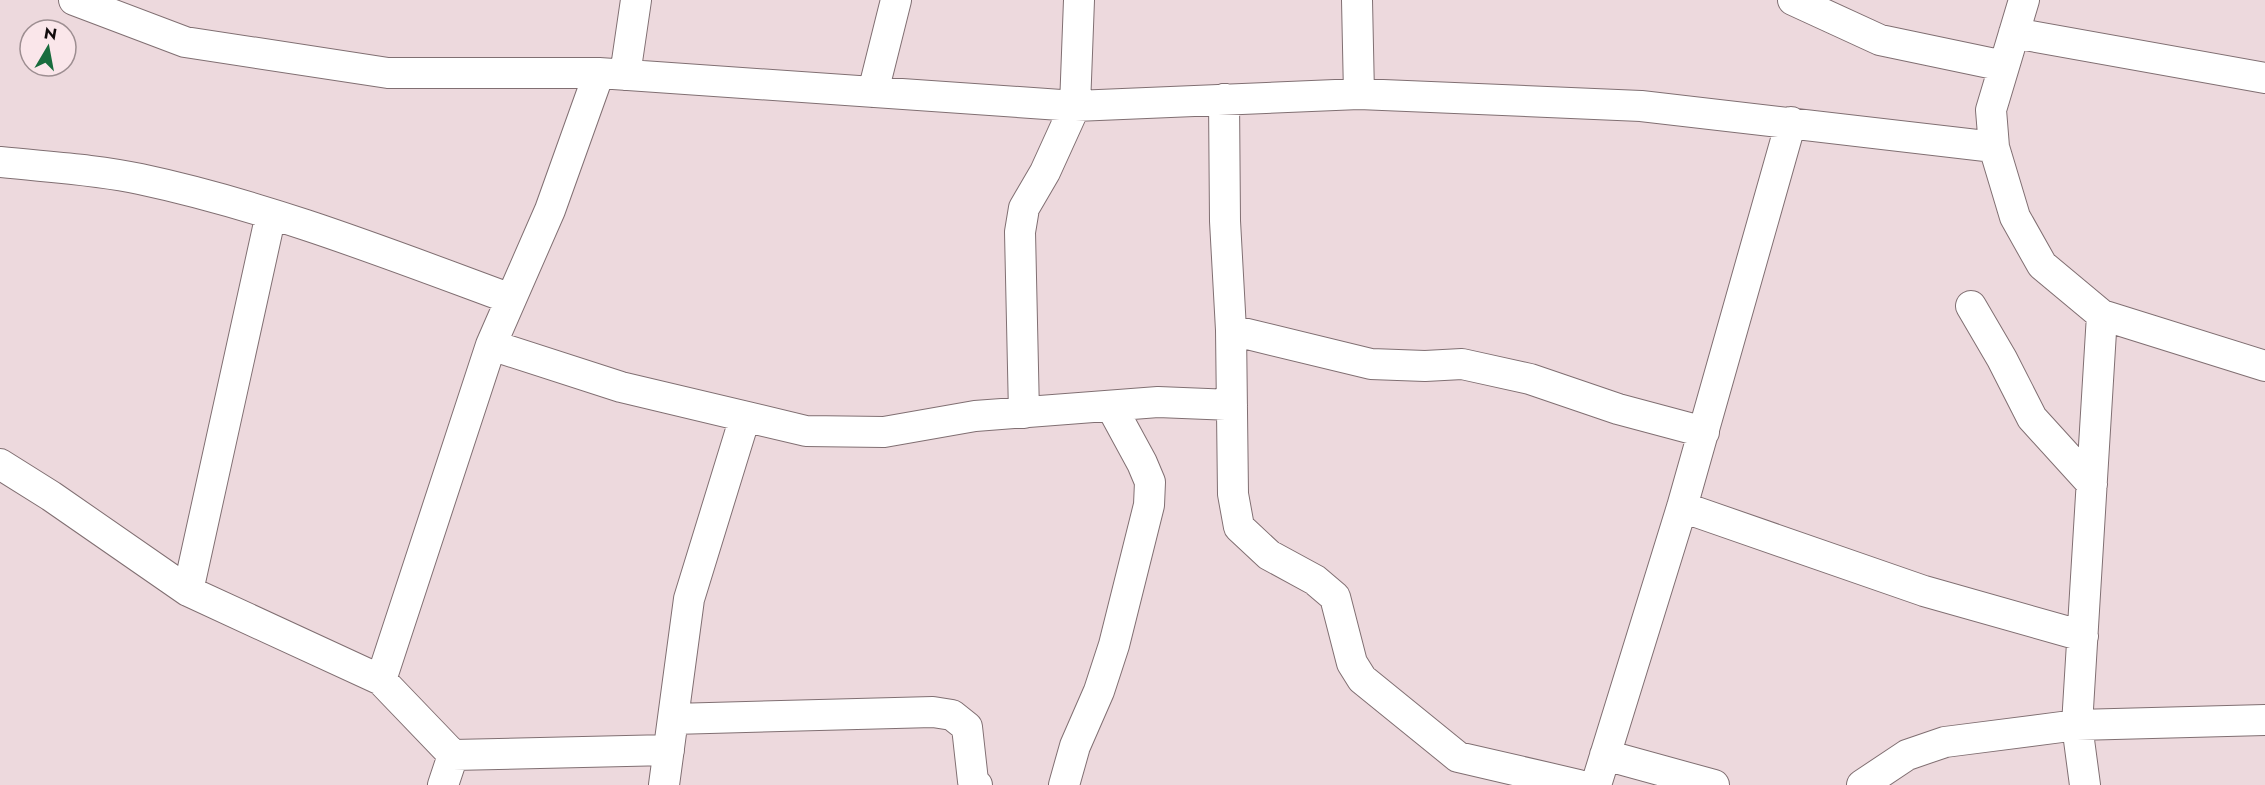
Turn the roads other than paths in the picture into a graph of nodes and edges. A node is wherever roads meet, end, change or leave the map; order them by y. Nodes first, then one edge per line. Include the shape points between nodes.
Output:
1 (74, 0) edge
2 (636, 0) edge
3 (896, 0) edge
4 (1079, 0) edge
5 (1358, 0) edge
6 (1793, 0) edge
7 (2024, 0) edge
8 (2014, 33) junction
9 (2004, 66) junction
10 (612, 74) junction
11 (2265, 78) edge
12 (873, 92) junction
13 (1359, 94) junction
14 (1224, 99) junction
15 (1075, 106) junction
16 (1791, 122) junction
17 (1994, 147) junction
18 (0, 162) edge
19 (271, 214) junction
20 (511, 299) junction
21 (1971, 306) dead end
22 (2102, 315) junction
23 (1231, 330) junction
24 (491, 345) junction
25 (2265, 366) edge
26 (1232, 405) junction
27 (1111, 406) junction
28 (1024, 412) junction
29 (745, 417) junction
30 (1704, 432) junction
31 (0, 464) edge
32 (2092, 484) junction
33 (1682, 507) junction
34 (188, 591) junction
35 (2083, 636) junction
36 (381, 680) junction
37 (673, 719) junction
38 (2265, 720) edge
39 (2077, 725) junction
40 (669, 750) junction
41 (453, 755) junction
42 (1605, 755) junction
43 (443, 785) edge
44 (664, 785) edge
45 (977, 785) edge
46 (1064, 785) edge
47 (1579, 785) edge
48 (1596, 785) edge
49 (1714, 785) edge
50 (1862, 785) edge
51 (2085, 785) edge

1 - 10 street via 186,42 388,73
2 - 10 street
3 - 12 street
4 - 15 street
5 - 13 street
6 - 9 street via 1880,40
7 - 8 street
8 - 9 street
8 - 11 street
9 - 17 street via 1991,110
10 - 12 street
10 - 20 street
12 - 15 street
13 - 14 street
13 - 16 street via 1641,106
14 - 15 street
14 - 23 street
15 - 28 street via 1024,208 1020,232
16 - 17 street
16 - 30 street
17 - 22 street via 2015,217 2042,265
18 - 19 street via 138,178
19 - 20 street
19 - 34 street
20 - 24 street
21 - 32 street via 2032,418
22 - 25 street
22 - 32 street
23 - 26 street
23 - 30 street via 1371,364 1462,364 1530,379 1618,409
24 - 29 street via 621,387
24 - 36 street
26 - 27 street via 1158,402
26 - 47 street via 1233,494 1239,527 1269,555 1315,580 1335,597 1352,663 1362,679 1458,757
27 - 28 street
27 - 46 street via 1143,463 1150,482 1149,505 1114,645
28 - 29 street via 884,432 806,431
29 - 37 street via 689,599
30 - 33 street
31 - 34 street
32 - 35 street
33 - 35 street via 1924,591
33 - 42 street
34 - 36 street
35 - 39 street
36 - 41 street
37 - 40 street
37 - 45 street via 933,712 952,715 967,727 973,781
38 - 39 street
39 - 50 street via 1945,742 1908,755
39 - 51 street
40 - 41 street
40 - 44 street
41 - 43 street
42 - 48 street
42 - 49 street

